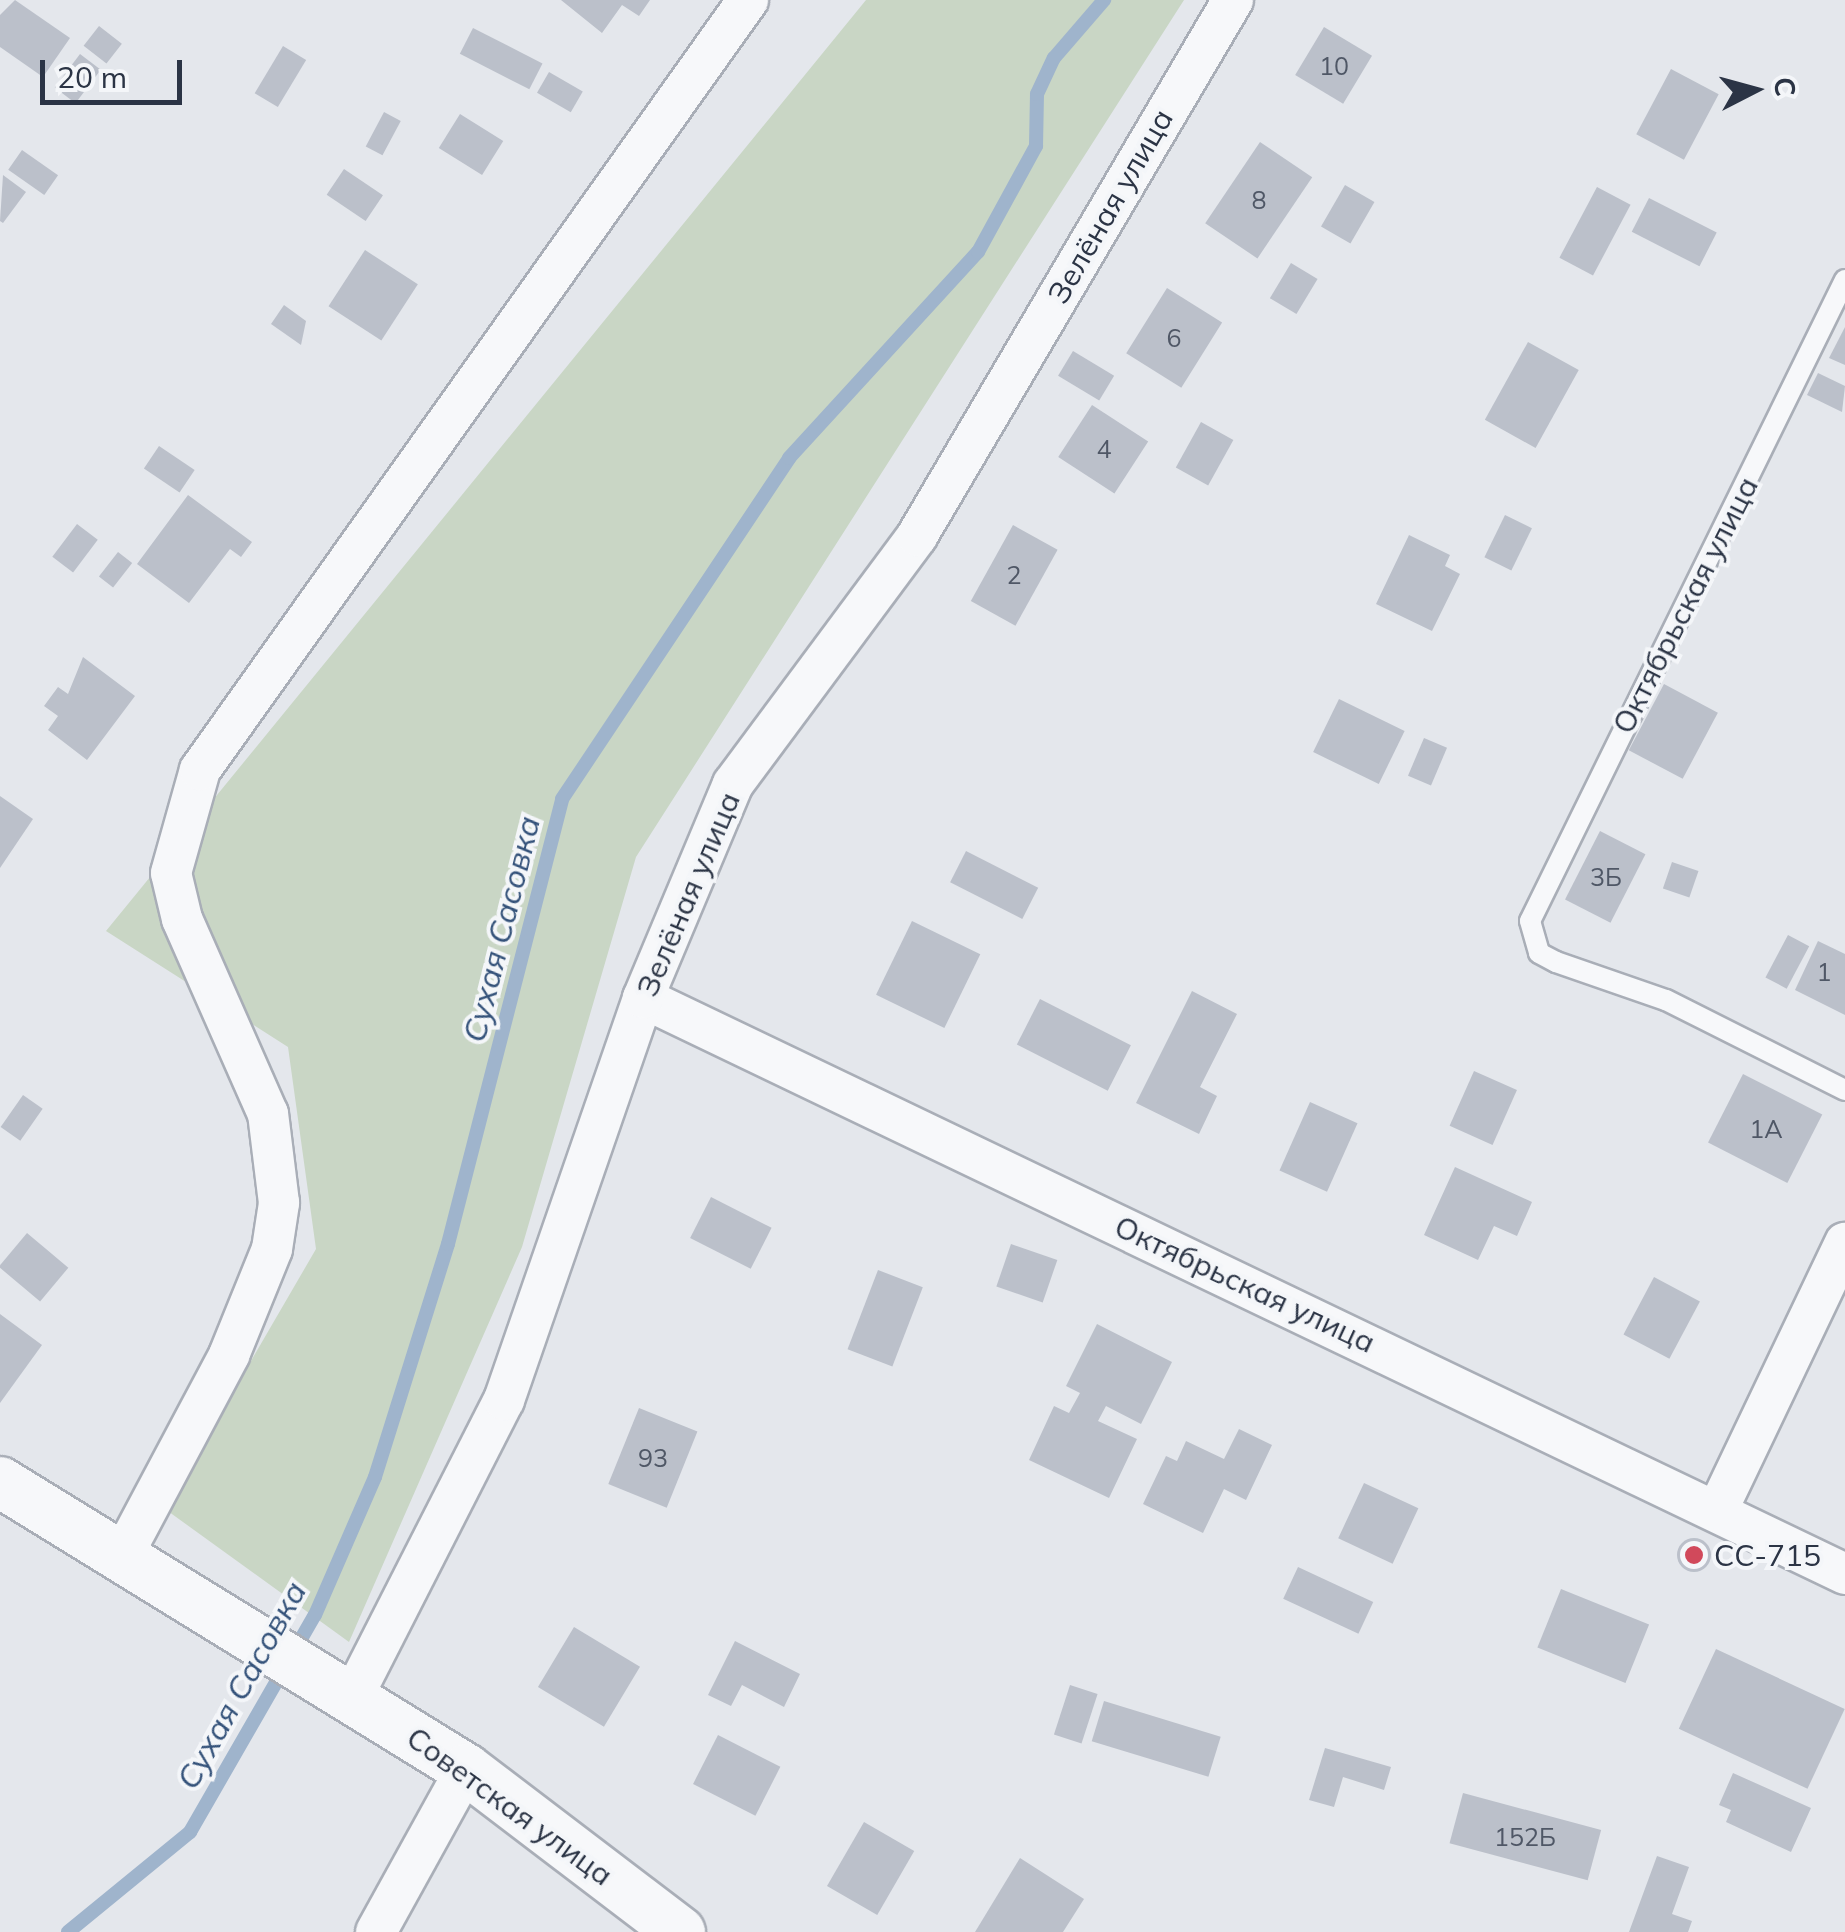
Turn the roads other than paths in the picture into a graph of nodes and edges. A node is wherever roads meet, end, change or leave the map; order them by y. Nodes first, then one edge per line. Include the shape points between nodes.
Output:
1 (748, 0) edge
2 (1233, 0) edge
3 (1845, 280) edge
4 (643, 998) junction
5 (1845, 1090) edge
6 (1845, 1243) edge
7 (0, 1482) edge
8 (1718, 1509) junction
9 (124, 1551) junction
10 (1845, 1574) edge
11 (345, 1690) junction
12 (466, 1770) junction
13 (376, 1932) edge
14 (680, 1932) edge

1 - 9 street via 200,770 171,874 182,918 268,1114 279,1203 272,1249 229,1355
2 - 4 street, Зелёная улица via 916,536 733,784
3 - 5 lane, Октябрьская улица via 1530,921 1539,953 1666,1000
4 - 8 street, Октябрьская улица
4 - 11 street, Зелёная улица via 504,1400
6 - 8 street
7 - 9 street
8 - 10 street, Октябрьская улица
9 - 11 street, Советская улица
11 - 12 street, Советская улица
12 - 13 street
12 - 14 street, Советская улица

